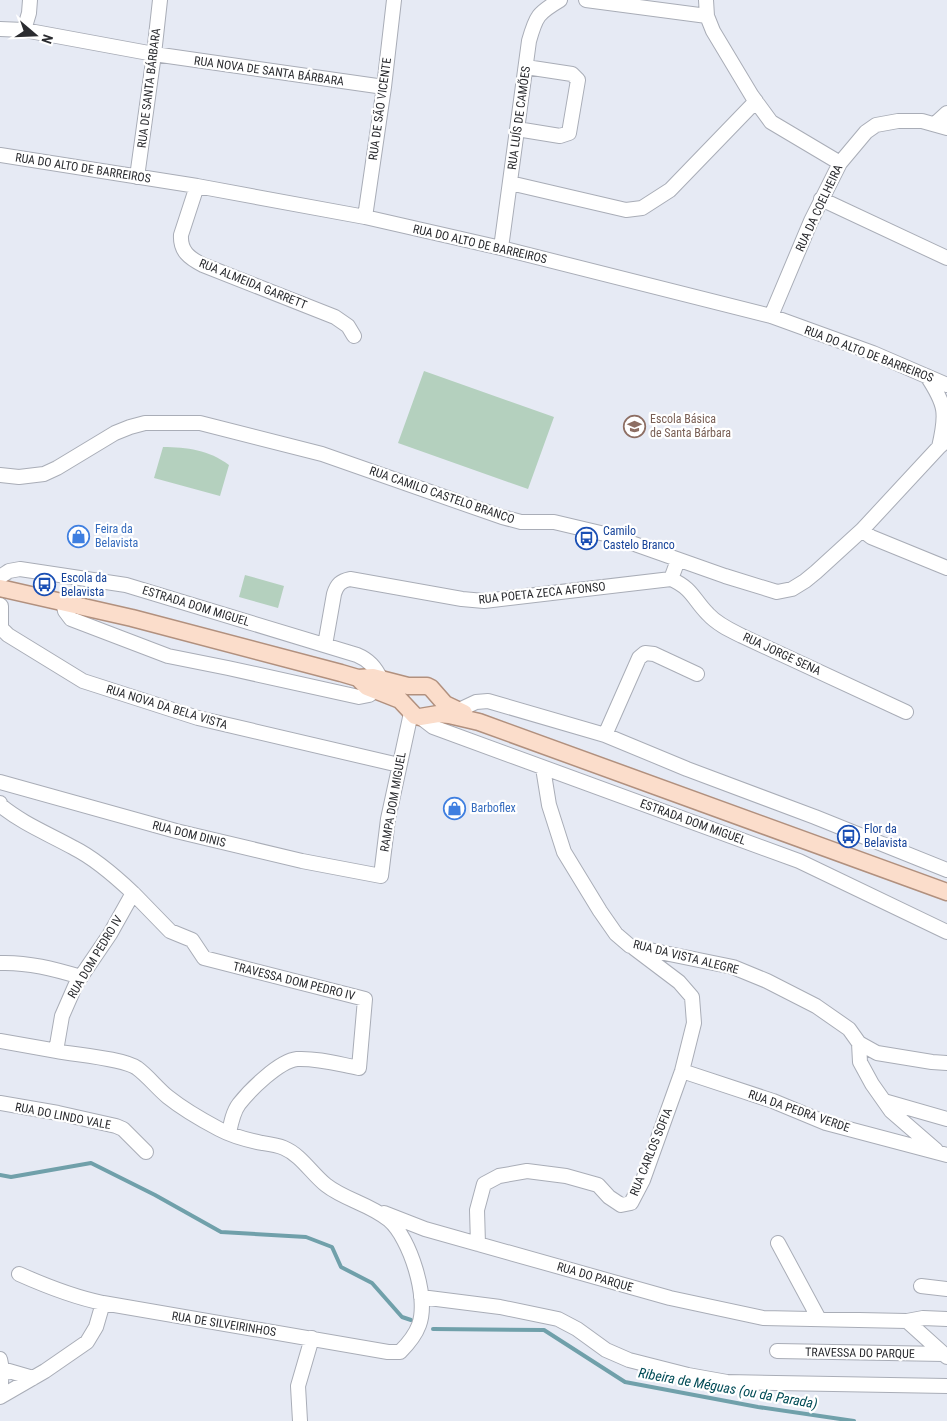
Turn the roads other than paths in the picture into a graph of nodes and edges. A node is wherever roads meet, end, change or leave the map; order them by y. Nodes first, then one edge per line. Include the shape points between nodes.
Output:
1 (30, 0) edge
2 (160, 0) edge
3 (394, 0) edge
4 (560, 0) edge
5 (586, 0) edge
6 (706, 0) edge
7 (707, 16) junction
8 (0, 29) edge
9 (24, 30) junction
10 (154, 54) junction
11 (526, 67) junction
12 (384, 87) junction
13 (756, 101) junction
14 (947, 113) edge
15 (941, 126) edge
16 (517, 129) junction
17 (0, 156) edge
18 (840, 163) junction
19 (138, 176) junction
20 (510, 183) junction
21 (197, 186) junction
22 (821, 199) junction
23 (365, 217) junction
24 (501, 248) junction
25 (947, 258) edge
26 (771, 316) junction
27 (354, 336) dead end
28 (927, 376) junction
29 (947, 385) edge
30 (946, 413) edge
31 (943, 444) edge
32 (0, 474) edge
33 (862, 530) junction
34 (678, 560) junction
35 (947, 568) edge
36 (0, 577) edge
37 (671, 579) junction
38 (0, 588) edge
39 (62, 602) junction
40 (0, 605) edge
41 (325, 645) junction
42 (697, 674) dead end
43 (378, 684) junction
44 (417, 686) junction
45 (437, 697) junction
46 (459, 710) junction
47 (906, 712) dead end
48 (418, 718) junction
49 (479, 722) junction
50 (605, 736) junction
51 (399, 765) junction
52 (543, 768) junction
53 (0, 782) edge
54 (0, 804) edge
55 (947, 870) edge
56 (381, 876) joint
57 (947, 892) edge
58 (133, 893) junction
59 (947, 932) edge
60 (630, 946) junction
61 (0, 963) edge
62 (81, 977) junction
63 (0, 1041) edge
64 (859, 1043) junction
65 (57, 1051) junction
66 (947, 1063) edge
67 (682, 1071) junction
68 (884, 1101) junction
69 (0, 1103) edge
70 (947, 1119) edge
71 (229, 1133) junction
72 (146, 1152) dead end
73 (943, 1154) edge
74 (376, 1211) junction
75 (778, 1243) dead end
76 (478, 1244) junction
77 (18, 1274) dead end
78 (921, 1286) dead end
79 (947, 1289) edge
80 (421, 1297) junction
81 (103, 1304) junction
82 (819, 1319) junction
83 (947, 1319) edge
84 (906, 1321) junction
85 (312, 1338) junction
86 (776, 1351) dead end
87 (946, 1356) edge
88 (1, 1364) edge
89 (34, 1378) junction
90 (947, 1386) edge
91 (0, 1397) edge
92 (300, 1421) edge

1 - 9 street
2 - 10 street, RUA DE SANTA BÁRBARA
3 - 12 street, RUA DE SÃO VICENTE
4 - 11 street, RUA LUÍS DE CAMÕES via 544,9 534,21
5 - 7 street
6 - 7 street
7 - 13 street via 712,31
8 - 9 street, RUA NOVA DE SANTA BÁRBARA
9 - 10 street, RUA NOVA DE SANTA BÁRBARA
10 - 12 street, RUA NOVA DE SANTA BÁRBARA
10 - 19 street, RUA DE SANTA BÁRBARA
11 - 16 street, RUA LUÍS DE CAMÕES
11 - 16 street via 572,74 578,80 569,133 560,136
12 - 23 street, RUA DE SÃO VICENTE
13 - 18 street via 771,122
13 - 20 street via 670,190 642,208 626,210
14 - 15 street, RUA DA COELHEIRA
15 - 18 street, RUA DA COELHEIRA via 922,121 876,125
16 - 20 street, RUA LUÍS DE CAMÕES
17 - 19 street, RUA DO ALTO DE BARREIROS
18 - 22 street, RUA DA COELHEIRA
19 - 21 street, RUA DO ALTO DE BARREIROS
20 - 24 street, RUA LUÍS DE CAMÕES
21 - 23 street, RUA DO ALTO DE BARREIROS
21 - 27 street, RUA ALMEIDA GARRETT via 181,235 181,243 188,255 202,265 335,317 348,326
22 - 25 street
22 - 26 street, RUA DA COELHEIRA
23 - 24 street, RUA DO ALTO DE BARREIROS
24 - 26 street, RUA DO ALTO DE BARREIROS
26 - 28 street, RUA DO ALTO DE BARREIROS
28 - 29 street, RUA DO ALTO DE BARREIROS
28 - 30 street, RUA CAMILO CASTELO BRANCO via 941,397
30 - 31 street, RUA CAMILO CASTELO BRANCO
31 - 33 street, RUA CAMILO CASTELO BRANCO
32 - 34 street, RUA CAMILO CASTELO BRANCO via 18,477 44,474 115,433 145,423 200,423 322,454 502,517 521,522 574,526
33 - 34 street, RUA CAMILO CASTELO BRANCO via 805,581 792,589 777,592
33 - 35 street via 871,537
34 - 37 street
36 - 41 street, ESTRADA DOM MIGUEL via 20,569 126,585
37 - 41 street, RUA POETA ZECA AFONSO via 484,602 350,579 336,587
37 - 47 street, RUA JORGE SENA via 684,585 708,614 742,636
38 - 39 main road, ESTRADA DOM MIGUEL
39 - 43 main road, ESTRADA DOM MIGUEL via 320,666 358,678 367,687
39 - 43 street, ESTRADA DOM MIGUEL via 71,620 168,656 359,697 369,694
40 - 51 street, RUA NOVA DA BELA VISTA via 1,628 8,635 83,681 198,718
41 - 43 street, ESTRADA DOM MIGUEL via 367,659 374,666
42 - 50 street via 645,653 639,658
43 - 44 main road, ESTRADA DOM MIGUEL
43 - 48 main road, ESTRADA DOM MIGUEL
44 - 45 main road, ESTRADA DOM MIGUEL via 431,688
44 - 48 main road via 406,698
45 - 46 main road, ESTRADA DOM MIGUEL
45 - 48 main road via 437,707
46 - 49 main road, ESTRADA DOM MIGUEL
46 - 50 street via 476,702 488,701
48 - 49 main road, ESTRADA DOM MIGUEL via 450,715
48 - 51 street, RAMPA DOM MIGUEL
48 - 52 street, ESTRADA DOM MIGUEL
49 - 57 main road, ESTRADA DOM MIGUEL
50 - 55 street
51 - 56 street, RAMPA DOM MIGUEL
52 - 59 street, ESTRADA DOM MIGUEL via 799,861
52 - 60 street, RUA DA VISTA ALEGRE via 549,805 564,852 616,934
53 - 56 street, RUA DOM DINIS via 176,831
54 - 58 street via 16,818 76,849
58 - 62 street, RUA DOM PEDRO IV
58 - 71 street, TRAVESSA DOM PEDRO IV via 170,931 192,940 204,958 365,999 359,1068 295,1059 268,1074 239,1105
60 - 64 street, RUA DA VISTA ALEGRE via 733,967 767,981 816,1006 849,1028
60 - 67 street, RUA CARLOS SOFIA via 679,982 692,997 694,1023
61 - 62 street via 23,963
62 - 65 street, RUA DOM PEDRO IV via 62,1016
63 - 65 street
64 - 66 street, RUA DA VISTA ALEGRE via 877,1053
64 - 68 street via 860,1062
65 - 71 street via 126,1063 137,1068 183,1108
67 - 73 street, RUA DA PEDRA VERDE via 773,1101 826,1123
67 - 76 street, RUA CARLOS SOFIA via 643,1180 631,1203 621,1204 598,1185 566,1176 527,1171 499,1176 484,1184 477,1210
68 - 70 street
68 - 73 street via 891,1111
69 - 72 street, RUA DO LINDO VALE via 116,1126
71 - 74 street via 245,1140 283,1147 332,1189
74 - 76 street, RUA DO PARQUE
74 - 80 street via 391,1221 407,1245 418,1276
75 - 82 street
76 - 82 street, RUA DO PARQUE via 670,1298 763,1318
77 - 81 street, RUA DE SILVEIRINHOS via 52,1289
78 - 79 street
80 - 85 street, RUA DE SILVEIRINHOS via 420,1324 411,1341 400,1352
80 - 90 street via 500,1307 558,1319 606,1350 630,1360 727,1382
81 - 85 street, RUA DE SILVEIRINHOS
81 - 89 street via 87,1342
82 - 84 street, RUA DO PARQUE
83 - 84 street, RUA DO PARQUE
84 - 87 street
85 - 92 street via 298,1386
86 - 87 street, TRAVESSA DO PARQUE
88 - 89 street
88 - 91 street
89 - 91 street

